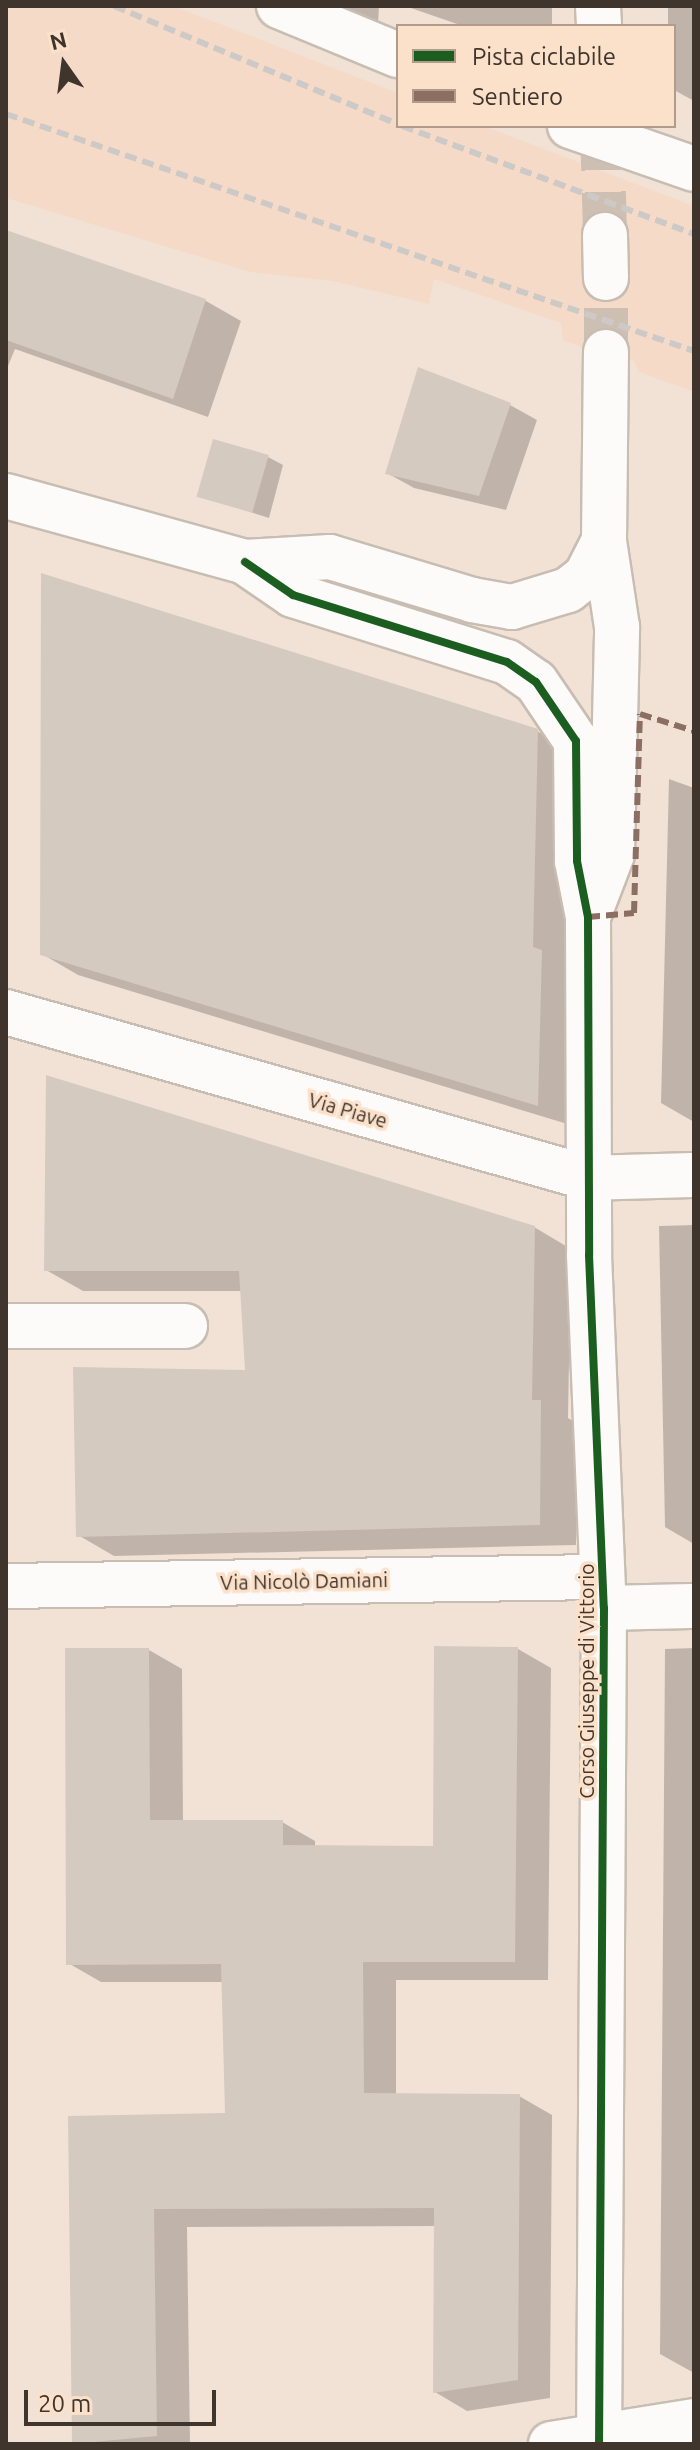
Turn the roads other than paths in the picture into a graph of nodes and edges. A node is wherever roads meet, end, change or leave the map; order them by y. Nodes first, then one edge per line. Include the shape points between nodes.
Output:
1 (279, 6) edge
2 (396, 54) edge
3 (575, 128) edge
4 (694, 169) edge
5 (605, 235) tunnel mouth
6 (606, 278) tunnel mouth
7 (606, 352) tunnel mouth
8 (6, 496) edge
9 (604, 541) junction
10 (245, 562) junction
11 (588, 917) junction
12 (6, 1012) edge
13 (694, 1175) edge
14 (589, 1178) junction
15 (6, 1326) edge
16 (185, 1326) dead end
17 (6, 1586) edge
18 (603, 1592) junction
19 (694, 1606) edge
20 (694, 2421) edge
21 (599, 2440) edge
22 (551, 2444) edge

1 - 2 street
3 - 4 street
5 - 6 street
7 - 9 street
8 - 10 street
9 - 10 street via 586,576 568,590 512,607 330,557
9 - 11 street via 617,627 612,854
10 - 11 street via 293,595 507,662 536,682 576,741 577,861
11 - 14 street, Corso Giuseppe di Vittorio
12 - 14 street, Via Piave
13 - 14 street, Via Piave
14 - 18 street, Corso Giuseppe di Vittorio
15 - 16 street
17 - 18 street, Via Nicolò Damiani
18 - 19 street, Via Nicolò Damiani
18 - 21 street, Corso Giuseppe di Vittorio
20 - 21 street
21 - 22 street

